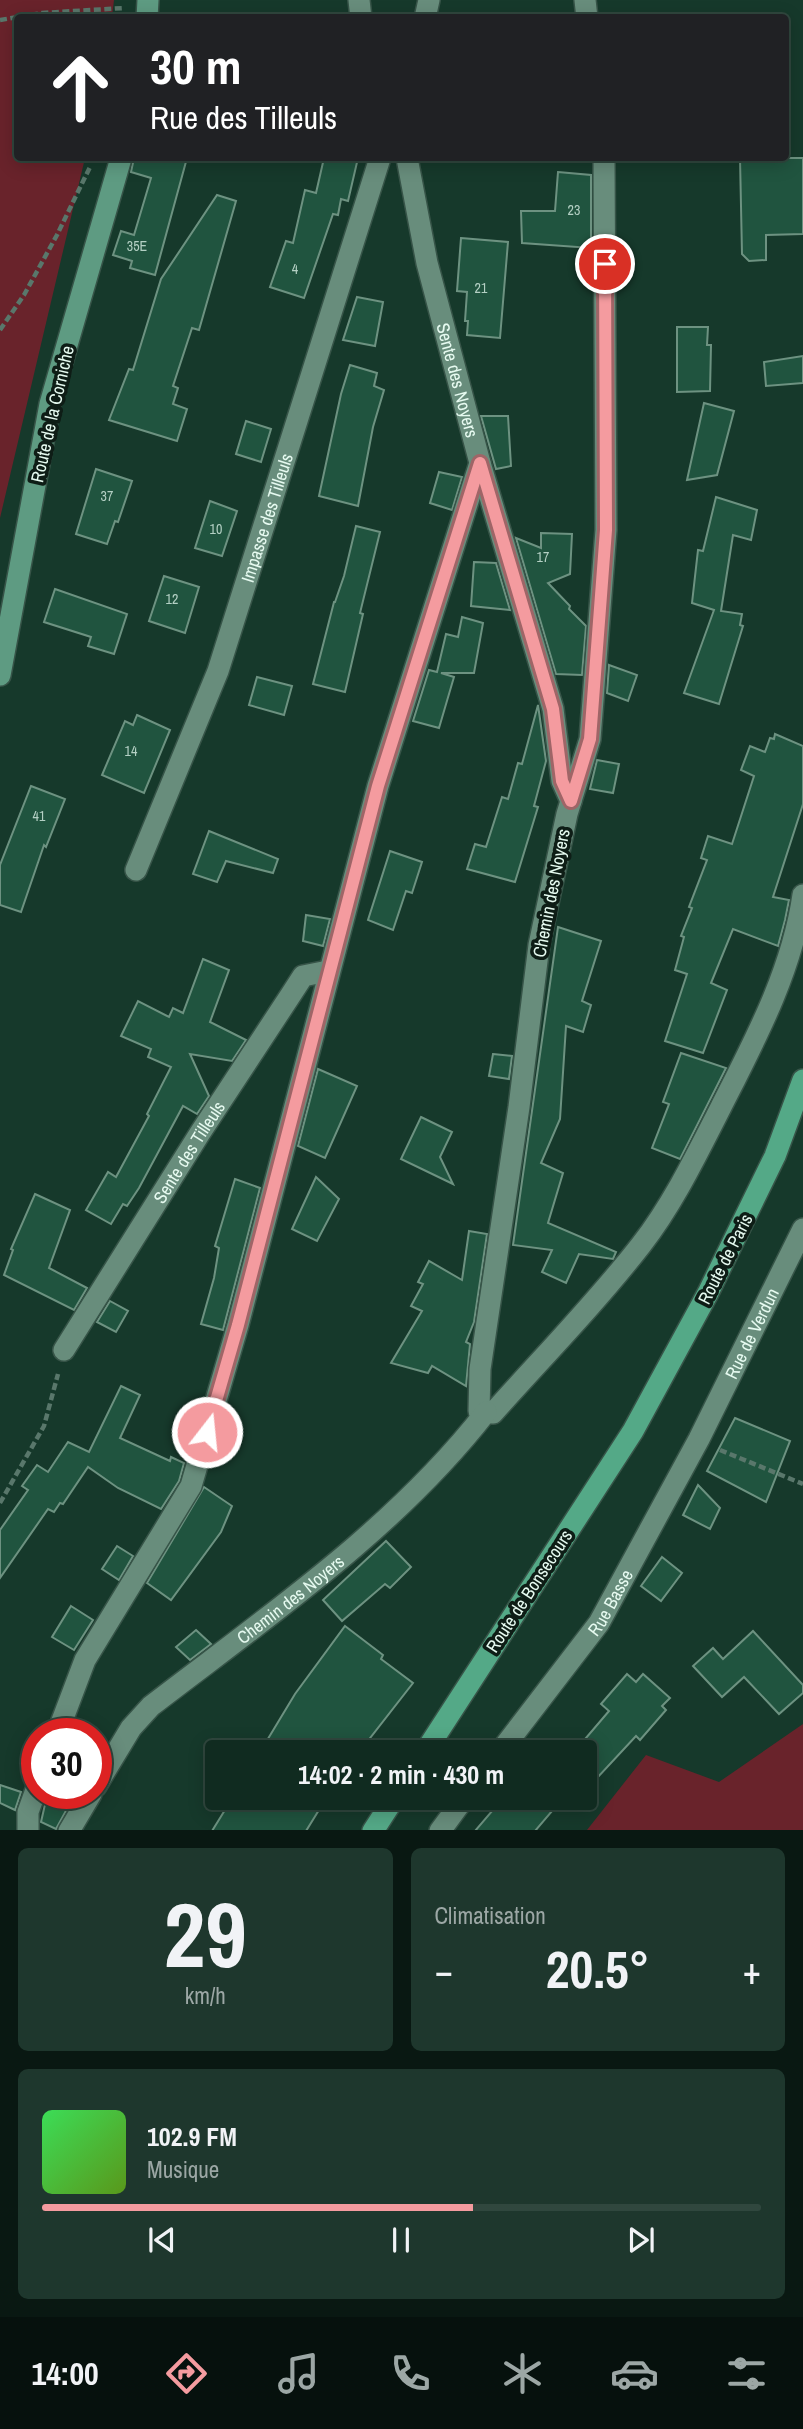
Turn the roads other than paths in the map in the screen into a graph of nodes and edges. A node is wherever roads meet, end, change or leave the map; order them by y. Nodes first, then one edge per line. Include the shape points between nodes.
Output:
1 (120, 161) edge
2 (379, 161) edge
3 (408, 161) edge
4 (604, 161) edge
5 (480, 463) junction
6 (0, 676) edge
7 (571, 801) junction
8 (136, 870) dead end
9 (802, 908) edge
10 (328, 971) junction
11 (803, 1080) edge
12 (803, 1229) edge
13 (64, 1350) road end
14 (486, 1412) junction
15 (633, 1431) joint
16 (699, 1438) joint
17 (63, 1718) edge
18 (433, 1740) edge
19 (509, 1740) edge
20 (112, 1759) edge
21 (28, 1809) edge
22 (82, 1809) edge
23 (386, 1810) edge
24 (455, 1810) edge
25 (28, 1830) edge
26 (69, 1830) edge
27 (373, 1830) edge
28 (440, 1830) edge

1 - 6 street, Route de la Corniche via 50,404
2 - 8 street, Impasse des Tilleuls via 218,671
3 - 5 street, Sente des Noyers via 426,263
4 - 7 street, Chemin des Noyers via 606,530 590,739
5 - 7 street, Sente des Noyers via 553,709 562,781
5 - 10 street via 378,786
7 - 14 street, Chemin des Noyers via 539,945 481,1369 479,1411
9 - 14 street, Chemin des Noyers via 768,1013 676,1191 642,1244 493,1413
10 - 13 street, Sente des Tilleuls via 303,976
10 - 17 street via 238,1325 191,1486 85,1660
11 - 15 main road, Route de Paris via 775,1156
12 - 16 street, Rue de Verdun
14 - 20 street, Chemin des Noyers via 405,1502 310,1583 151,1706
15 - 18 main road, Route de Bonsecours
16 - 19 street, Rue Basse via 598,1623
21 - 25 street
22 - 26 street
23 - 27 main road
24 - 28 street

